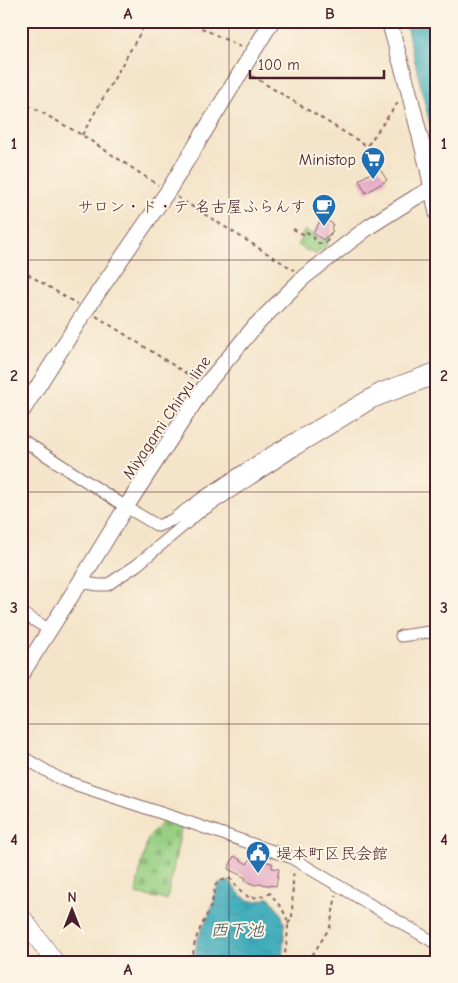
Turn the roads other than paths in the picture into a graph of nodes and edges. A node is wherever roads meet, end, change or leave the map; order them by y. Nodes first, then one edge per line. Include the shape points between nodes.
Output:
1 (272, 21) edge
2 (389, 21) edge
3 (434, 188) edge
4 (437, 214) edge
5 (437, 368) edge
6 (437, 378) edge
7 (21, 413) edge
8 (21, 439) edge
9 (126, 507) junction
10 (80, 582) junction
11 (21, 617) edge
12 (50, 630) junction
13 (437, 632) edge
14 (401, 636) dead end
15 (21, 675) edge
16 (21, 756) edge
17 (21, 916) edge
18 (437, 944) edge
19 (55, 962) edge

1 - 7 street via 168,191 86,310
2 - 3 street
3 - 4 street
3 - 9 street, Miyagami Chiryu line via 370,226 304,277 256,325 205,386
5 - 9 street via 380,389 267,456 172,520 158,526
6 - 10 street via 373,402 293,451 197,514 137,565 107,585
8 - 9 street
9 - 10 street, Miyagami Chiryu line
10 - 12 street, Miyagami Chiryu line
11 - 12 street via 25,615
12 - 15 street, Miyagami Chiryu line
13 - 14 street
16 - 18 street via 62,780 290,857
17 - 19 main road

